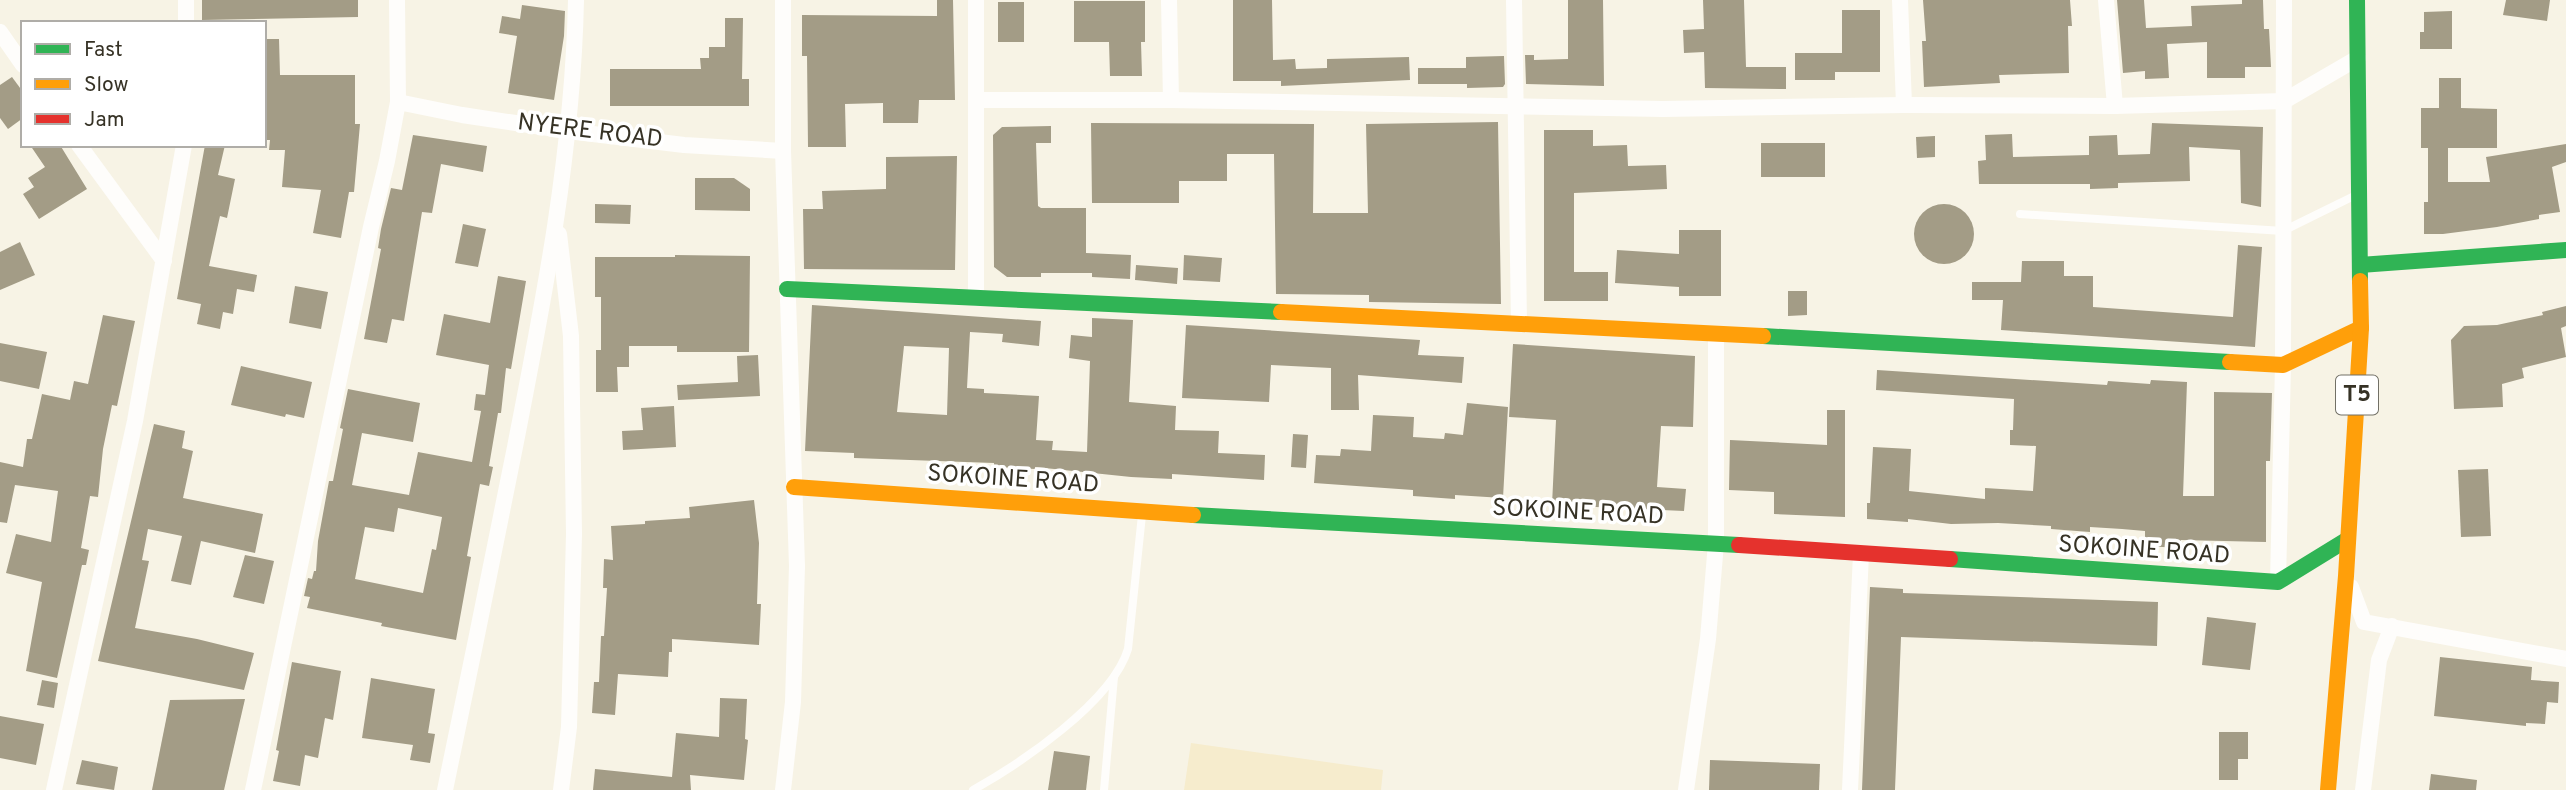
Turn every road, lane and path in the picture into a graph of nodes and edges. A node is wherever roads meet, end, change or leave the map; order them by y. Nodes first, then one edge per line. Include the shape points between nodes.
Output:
1 (186, 0) edge
2 (397, 0) edge
3 (576, 0) edge
4 (783, 0) edge
5 (976, 0) edge
6 (1169, 0) edge
7 (1514, 0) edge
8 (1900, 0) edge
9 (2106, 0) edge
10 (2284, 0) edge
11 (2357, 0) edge
12 (186, 21) edge
13 (0, 32) edge
14 (2358, 58) junction
15 (21, 62) edge
16 (977, 100) junction
17 (1171, 100) junction
18 (398, 102) junction
19 (2284, 102) junction
20 (1905, 105) junction
21 (2115, 106) junction
22 (1517, 108) junction
23 (568, 131) junction
24 (80, 147) edge
25 (184, 147) edge
26 (783, 151) junction
27 (2360, 193) junction
28 (2020, 214) dead end
29 (557, 218) junction
30 (2283, 231) junction
31 (2566, 250) edge
32 (164, 261) junction
33 (2360, 265) junction
34 (788, 289) junction
35 (976, 298) junction
36 (1519, 323) junction
37 (2361, 328) junction
38 (1716, 335) junction
39 (2283, 365) junction
40 (794, 487) junction
41 (1142, 512) junction
42 (2348, 539) junction
43 (1716, 543) junction
44 (1861, 554) junction
45 (2346, 576) junction
46 (2278, 582) junction
47 (2392, 626) junction
48 (2566, 659) edge
49 (1114, 677) junction
50 (54, 790) edge
51 (253, 790) edge
52 (445, 790) edge
53 (561, 790) edge
54 (783, 790) edge
55 (973, 790) edge
56 (1104, 790) edge
57 (1686, 790) edge
58 (1850, 790) edge
59 (2328, 790) edge
60 (2363, 790) edge

1 - 12 street
2 - 18 street
3 - 23 street
4 - 26 street
5 - 16 street
6 - 17 street
7 - 22 street
8 - 20 street
9 - 21 street
10 - 19 street
11 - 14 main road, T5
13 - 15 street
14 - 19 street
14 - 27 main road, T5
16 - 17 street
16 - 35 street
17 - 22 street
18 - 23 street, NYERE ROAD
18 - 51 street
19 - 21 street
19 - 30 street
20 - 21 street
20 - 22 street
22 - 36 street
23 - 26 street, NYERE ROAD
23 - 29 street
24 - 32 street
25 - 32 street
26 - 34 street
27 - 30 lane
27 - 33 main road, T5
28 - 30 lane
29 - 52 street
29 - 53 street via 571,336 574,510 569,727
30 - 39 street
31 - 33 main road
32 - 50 street via 135,421
33 - 37 main road, T5
34 - 35 main road
34 - 40 street
35 - 36 main road
36 - 38 main road
37 - 39 main road
37 - 42 main road, T5
38 - 39 main road
38 - 43 street
39 - 46 street
40 - 41 main road, SOKOINE ROAD
40 - 54 street via 794,675
41 - 43 main road, SOKOINE ROAD
41 - 49 lane via 1128,649
42 - 45 main road, T5
42 - 46 main road
43 - 44 main road, SOKOINE ROAD
43 - 57 street
44 - 46 main road, SOKOINE ROAD
44 - 58 street
45 - 47 street via 2364,622
45 - 59 main road, T5
47 - 48 street
47 - 60 street via 2379,660
49 - 55 lane via 1056,733
49 - 56 lane

